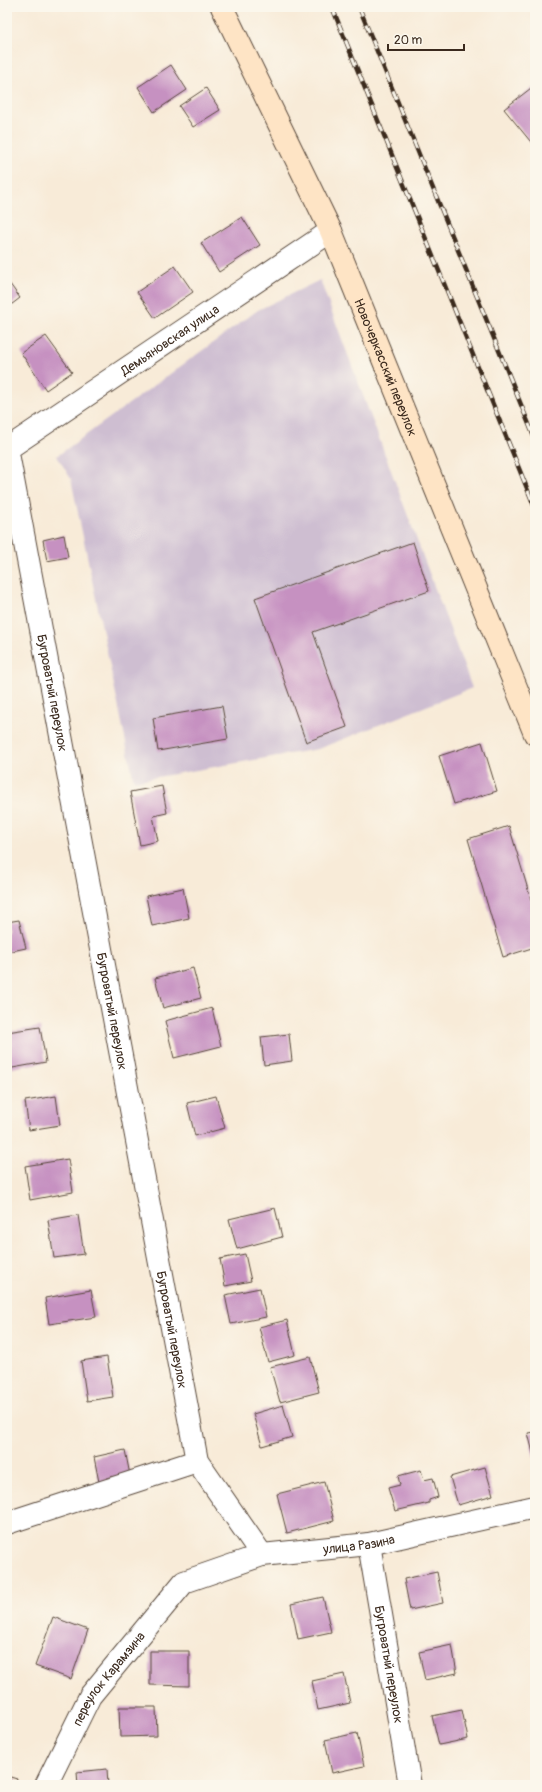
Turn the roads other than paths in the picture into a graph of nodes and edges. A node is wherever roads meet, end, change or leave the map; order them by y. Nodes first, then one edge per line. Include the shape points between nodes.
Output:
1 (222, 7) edge
2 (331, 231) junction
3 (7, 448) edge
4 (535, 734) edge
5 (197, 1462) junction
6 (535, 1507) edge
7 (7, 1523) edge
8 (369, 1544) junction
9 (262, 1556) junction
10 (184, 1582) joint
11 (46, 1785) edge
12 (410, 1785) edge

1 - 2 main road, Новочеркасский переулок
2 - 3 street, Демьяновская улица
2 - 4 main road, Новочеркасский переулок
3 - 5 street, Бугроватый переулок
5 - 7 street
5 - 9 street, Бугроватый переулок
6 - 8 street, улица Разина
8 - 9 street, улица Разина
8 - 12 street, Бугроватый переулок
9 - 10 street, улица Разина
10 - 11 street, переулок Карамзина via 90,1696

